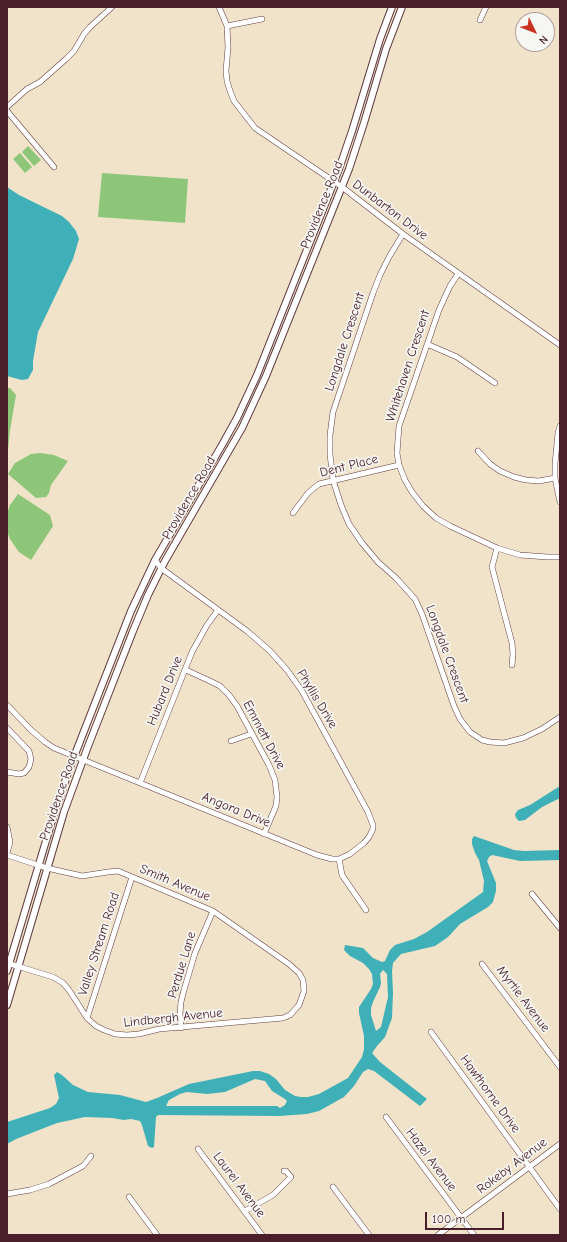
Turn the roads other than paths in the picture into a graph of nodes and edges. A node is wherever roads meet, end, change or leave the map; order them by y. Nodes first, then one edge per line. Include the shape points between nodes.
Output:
1 (112, 7) edge
2 (219, 7) edge
3 (392, 7) edge
4 (402, 7) edge
5 (486, 7) edge
6 (262, 19) dead end
7 (480, 20) dead end
8 (227, 26) junction
9 (7, 107) edge
10 (7, 111) edge
11 (54, 167) dead end
12 (334, 181) junction
13 (342, 187) junction
14 (403, 234) junction
15 (458, 274) junction
16 (427, 344) junction
17 (560, 345) edge
18 (495, 383) dead end
19 (560, 426) edge
20 (478, 451) dead end
21 (399, 465) junction
22 (555, 478) junction
23 (333, 480) junction
24 (560, 502) edge
25 (293, 513) dead end
26 (497, 548) junction
27 (560, 557) edge
28 (155, 560) junction
29 (161, 568) junction
30 (218, 610) junction
31 (512, 665) dead end
32 (186, 670) junction
33 (7, 705) edge
34 (560, 717) edge
35 (7, 728) edge
36 (251, 734) junction
37 (231, 741) dead end
38 (74, 757) junction
39 (83, 761) junction
40 (7, 772) edge
41 (140, 783) junction
42 (7, 827) edge
43 (264, 834) junction
44 (7, 854) edge
45 (339, 859) junction
46 (38, 865) junction
47 (47, 868) junction
48 (132, 877) junction
49 (532, 894) dead end
50 (366, 910) dead end
51 (213, 911) junction
52 (560, 928) edge
53 (8, 963) edge
54 (482, 964) dead end
55 (18, 967) junction
56 (7, 971) edge
57 (304, 991) joint
58 (7, 1005) edge
59 (87, 1018) junction
60 (181, 1028) junction
61 (431, 1032) dead end
62 (560, 1067) edge
63 (386, 1117) dead end
64 (560, 1144) edge
65 (198, 1149) dead end
66 (91, 1156) dead end
67 (529, 1167) junction
68 (284, 1171) dead end
69 (333, 1187) dead end
70 (7, 1194) edge
71 (129, 1197) dead end
72 (560, 1208) edge
73 (245, 1211) junction
74 (461, 1218) junction
75 (157, 1235) edge
76 (262, 1235) edge
77 (369, 1235) edge
78 (438, 1235) edge
79 (474, 1235) edge

1 - 9 street via 90,27 66,59
2 - 8 street, Dunbarton Drive
3 - 12 main road, Providence Road
4 - 13 main road, Providence Road
5 - 7 street
6 - 8 street
8 - 12 street, Dunbarton Drive via 227,81 240,111 255,128
10 - 11 street
12 - 13 street, Dunbarton Drive
12 - 28 main road, Providence Road via 245,401
13 - 14 street, Dunbarton Drive
13 - 29 main road, Providence Road via 250,411
14 - 15 street, Dunbarton Drive
14 - 23 street, Longdale Crescent via 389,257 373,293 334,412 330,435
15 - 16 street, Whitehaven Crescent via 443,301
15 - 17 street, Dunbarton Drive
16 - 18 street via 457,357
16 - 21 street, Whitehaven Crescent via 399,426
19 - 22 street via 555,451
20 - 22 street via 490,464 514,477 526,480
21 - 23 street, Dent Place
21 - 26 street, Whitehaven Crescent via 412,492 422,506 436,518
22 - 24 street
23 - 25 street, Dent Place via 319,484 308,493
23 - 34 street, Longdale Crescent via 349,524 362,543 415,599 454,706 466,728 482,740 504,743 523,738
26 - 27 street, Whitehaven Crescent via 520,555
26 - 31 street via 492,567 512,643
28 - 29 street, Phyllis Drive
28 - 38 main road, Providence Road via 131,611
29 - 30 street, Phyllis Drive
29 - 39 main road, Providence Road via 138,619
30 - 32 street, Hubard Drive via 198,640
30 - 45 street, Phyllis Drive via 248,631 270,651 302,691 368,812 373,826 369,837 350,854
32 - 36 street, Emmett Drive via 220,686 237,706
32 - 41 street, Hubard Drive
33 - 38 street, Angora Drive via 45,742
35 - 40 street via 29,751 31,759 30,767 24,773
36 - 37 street
36 - 43 street, Emmett Drive via 269,765 277,789 276,806
38 - 39 street, Angora Drive
38 - 46 main road, Providence Road
39 - 41 street, Angora Drive
39 - 47 main road, Providence Road
41 - 43 street, Angora Drive
42 - 44 street via 10,842
43 - 45 street, Angora Drive via 317,855
44 - 46 street, Smith Avenue
45 - 50 street via 342,875
46 - 47 street, Smith Avenue
46 - 53 main road, Providence Road
47 - 48 street, Smith Avenue via 82,876 118,871
47 - 55 main road, Providence Road
48 - 51 street, Smith Avenue
48 - 59 street, Valley Stream Road
49 - 52 street
51 - 57 street, Smith Avenue via 290,964 299,972
51 - 60 street, Perdue Lane via 195,953 184,990 180,1014
53 - 55 street, Lindbergh Avenue
53 - 56 main road, Providence Road
54 - 62 street, Myrtle Avenue
55 - 58 main road, Providence Road
55 - 59 street, Lindbergh Avenue via 53,977 63,983
57 - 60 street, Lindbergh Avenue via 299,1005 290,1015 283,1018
59 - 60 street, Lindbergh Avenue via 96,1026 115,1034 139,1034 152,1030
61 - 67 street, Hawthorne Drive
63 - 74 street, Hazel Avenue
64 - 67 street, Rokeby Avenue
65 - 73 street, Laurel Avenue
66 - 70 street via 82,1166 49,1184
67 - 72 street, Hawthorne Drive
67 - 74 street, Rokeby Avenue
68 - 73 street via 292,1177 273,1195
69 - 77 street
71 - 75 street
73 - 76 street, Laurel Avenue
74 - 78 street, Rokeby Avenue
74 - 79 street, Hazel Avenue

